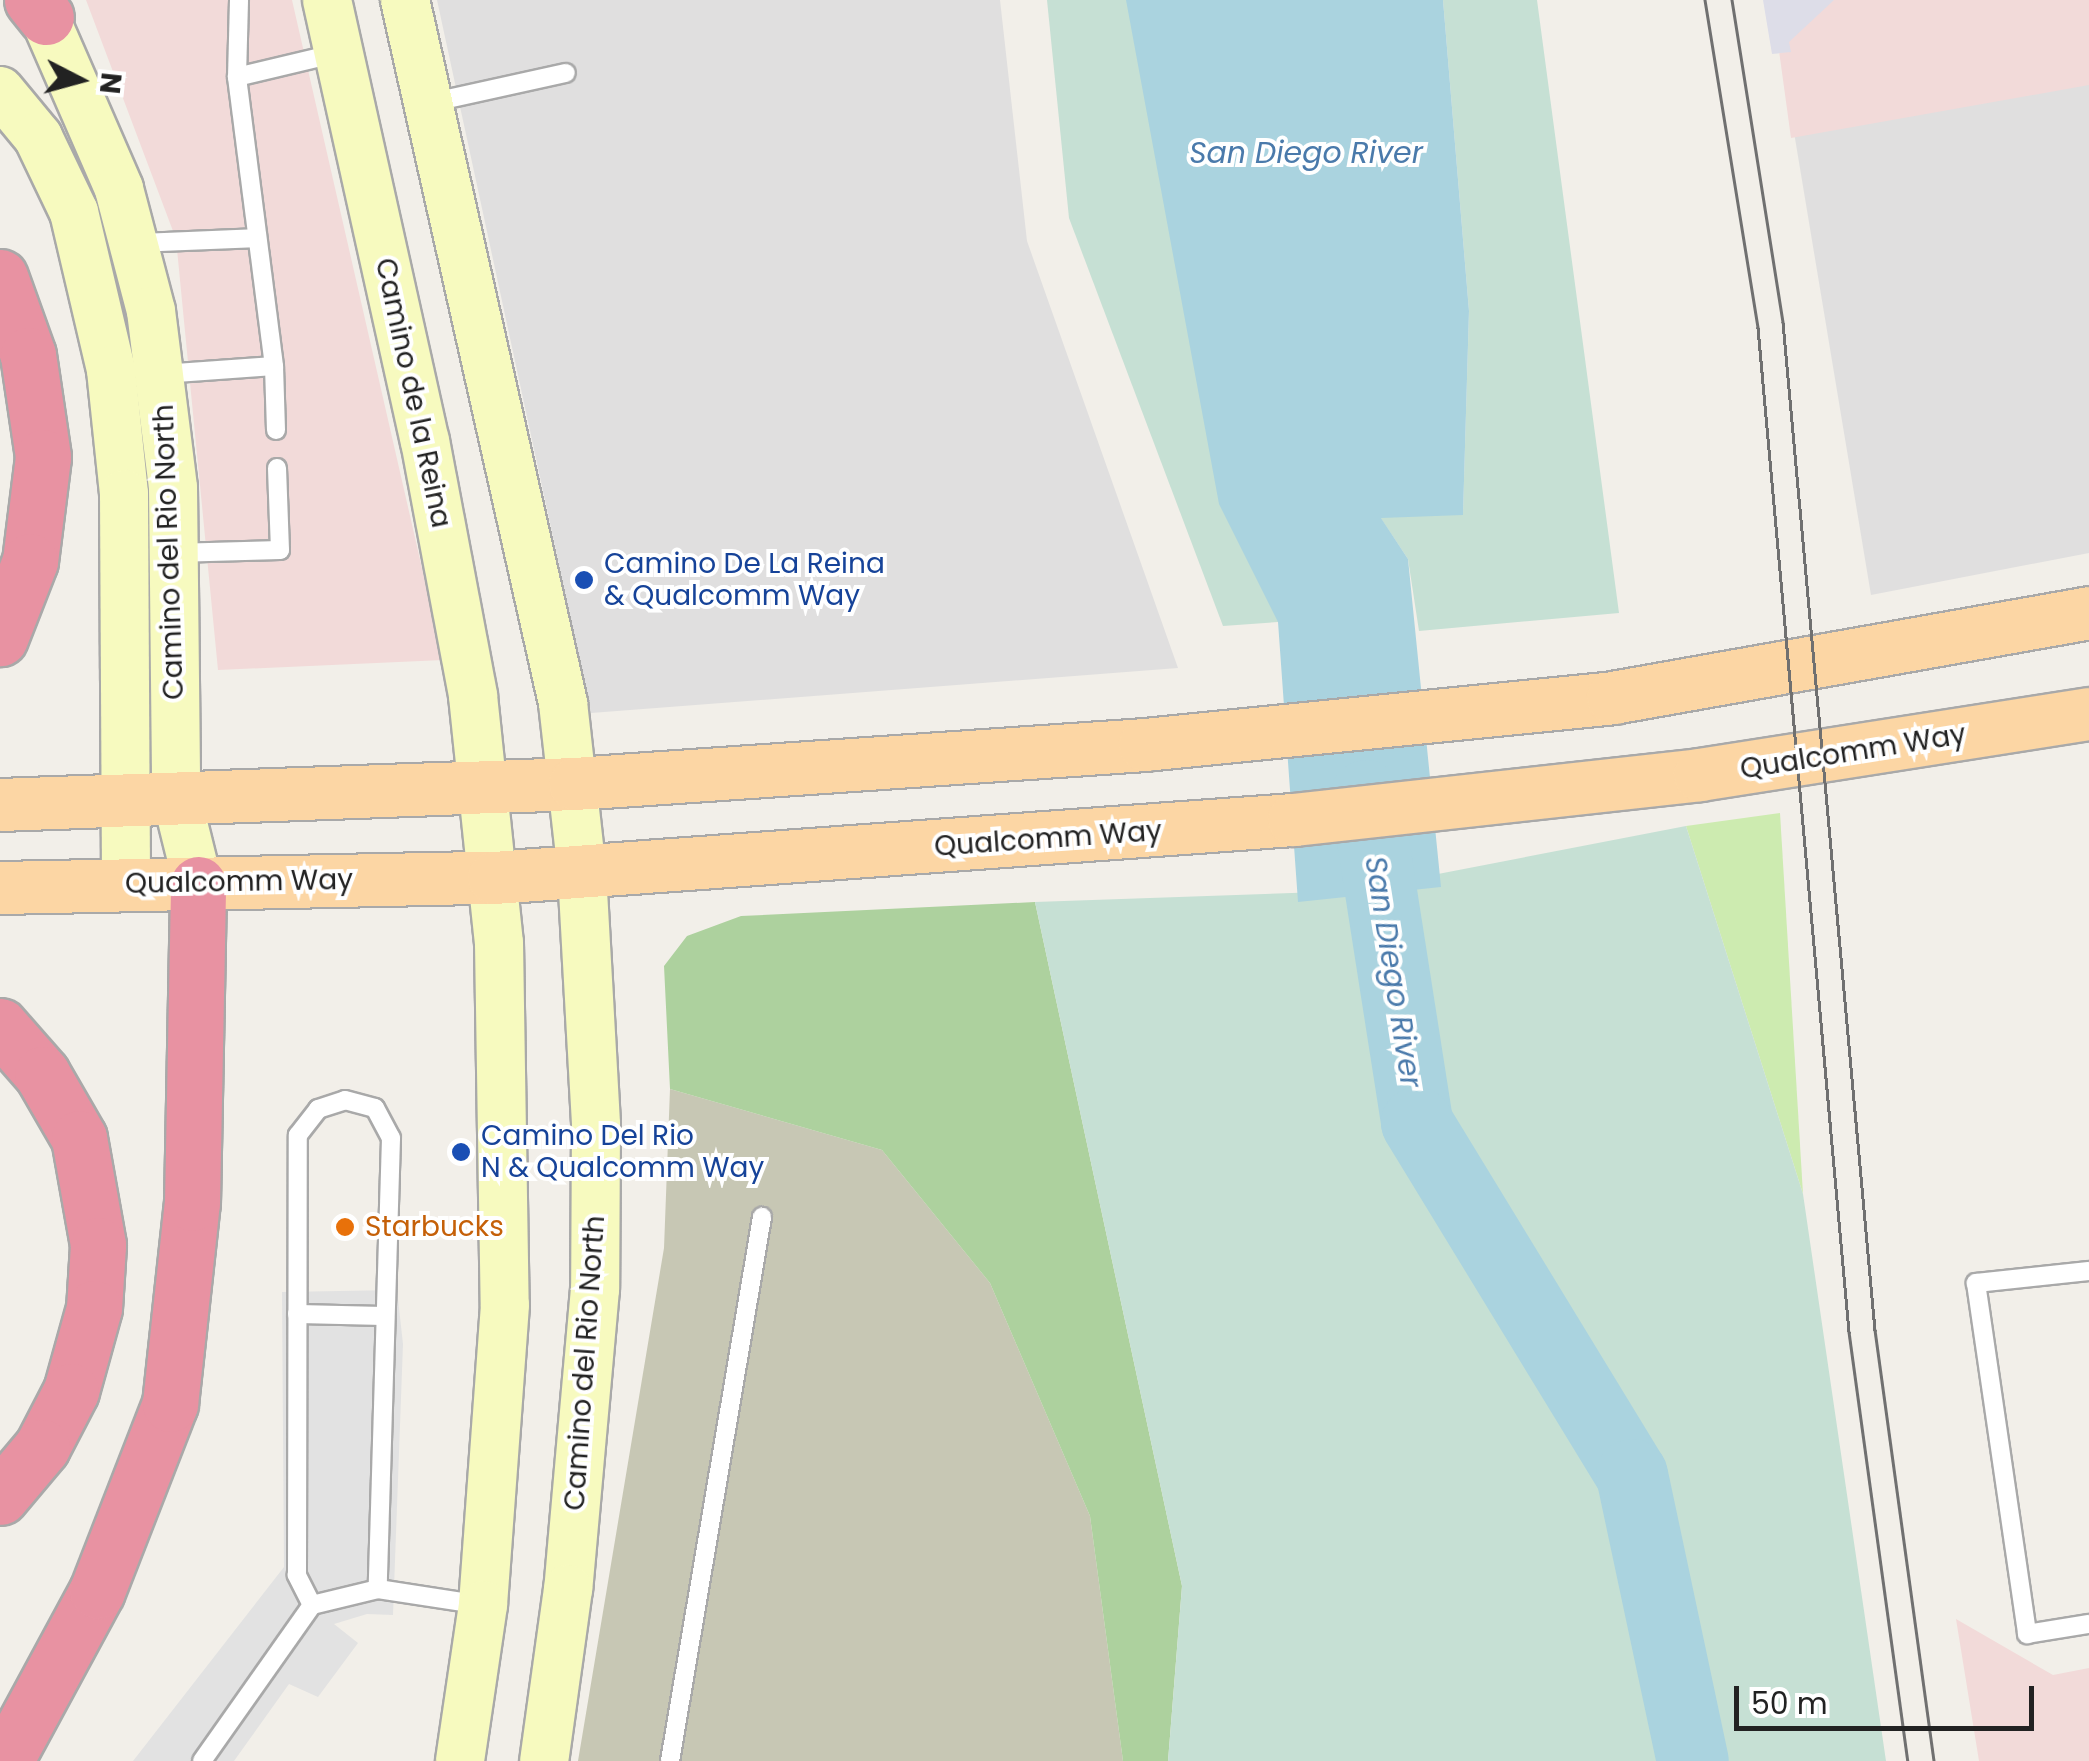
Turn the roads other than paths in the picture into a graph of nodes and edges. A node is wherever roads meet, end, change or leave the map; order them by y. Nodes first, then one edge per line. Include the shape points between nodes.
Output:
1 (239, 0) edge
2 (327, 0) edge
3 (405, 0) edge
4 (38, 6) edge
5 (338, 52) junction
6 (566, 72) dead end
7 (237, 78) junction
8 (0, 91) edge
9 (428, 103) junction
10 (257, 238) junction
11 (136, 244) junction
12 (0, 276) edge
13 (274, 366) junction
14 (162, 374) junction
15 (276, 430) dead end
16 (277, 468) dead end
17 (174, 553) junction
18 (2089, 613) edge
19 (0, 638) edge
20 (2089, 714) edge
21 (575, 784) junction
22 (484, 788) junction
23 (151, 796) junction
24 (0, 804) edge
25 (582, 872) junction
26 (494, 878) junction
27 (126, 883) junction
28 (198, 884) junction
29 (0, 888) edge
30 (0, 1026) edge
31 (762, 1217) dead end
32 (2089, 1271) edge
33 (297, 1314) junction
34 (386, 1316) junction
35 (0, 1497) edge
36 (378, 1589) junction
37 (312, 1605) junction
38 (483, 1605) junction
39 (2089, 1624) edge
40 (6, 1761) edge
41 (202, 1761) edge
42 (460, 1761) edge
43 (544, 1761) edge
44 (670, 1761) edge

1 - 7 lane
2 - 5 main road, Camino de la Reina
3 - 9 main road
4 - 11 main road, Camino del Rio North via 97,132
5 - 7 lane
5 - 22 main road, Camino de la Reina via 436,494
6 - 9 lane
7 - 10 lane
8 - 23 main road, Camino del Rio North via 58,174 100,305
9 - 21 main road via 563,703
10 - 11 lane
10 - 13 lane
11 - 14 main road, Camino del Rio North
12 - 19 highway via 28,354 43,457 30,561
13 - 14 lane
13 - 15 lane
14 - 17 main road, Camino del Rio North
16 - 17 lane via 280,550
17 - 23 main road, Camino del Rio North
18 - 21 main road via 1683,688 1425,718
20 - 25 main road, Qualcomm Way via 1700,775 1294,820
21 - 22 main road
21 - 25 main road, Camino del Rio North
22 - 23 main road
22 - 26 main road
23 - 24 main road
23 - 27 main road, Camino del Rio North
23 - 28 main road, Camino del Rio North
25 - 26 main road, Qualcomm Way
25 - 43 main road, Camino del Rio North via 594,1056 594,1289 575,1521
26 - 28 main road, Qualcomm Way
26 - 38 main road via 507,1204
27 - 28 main road, Qualcomm Way
27 - 29 main road, Qualcomm Way
28 - 40 highway via 192,1203 170,1404 97,1591
30 - 35 highway via 42,1074 79,1138 98,1246 94,1308 71,1391 42,1447
31 - 44 lane
32 - 39 lane via 1976,1283 2027,1634
33 - 34 lane
33 - 34 lane via 298,1135 318,1109 345,1100 374,1108 391,1138
33 - 37 lane via 297,1576
34 - 36 lane
36 - 37 lane
36 - 38 lane
37 - 41 lane
38 - 42 main road

